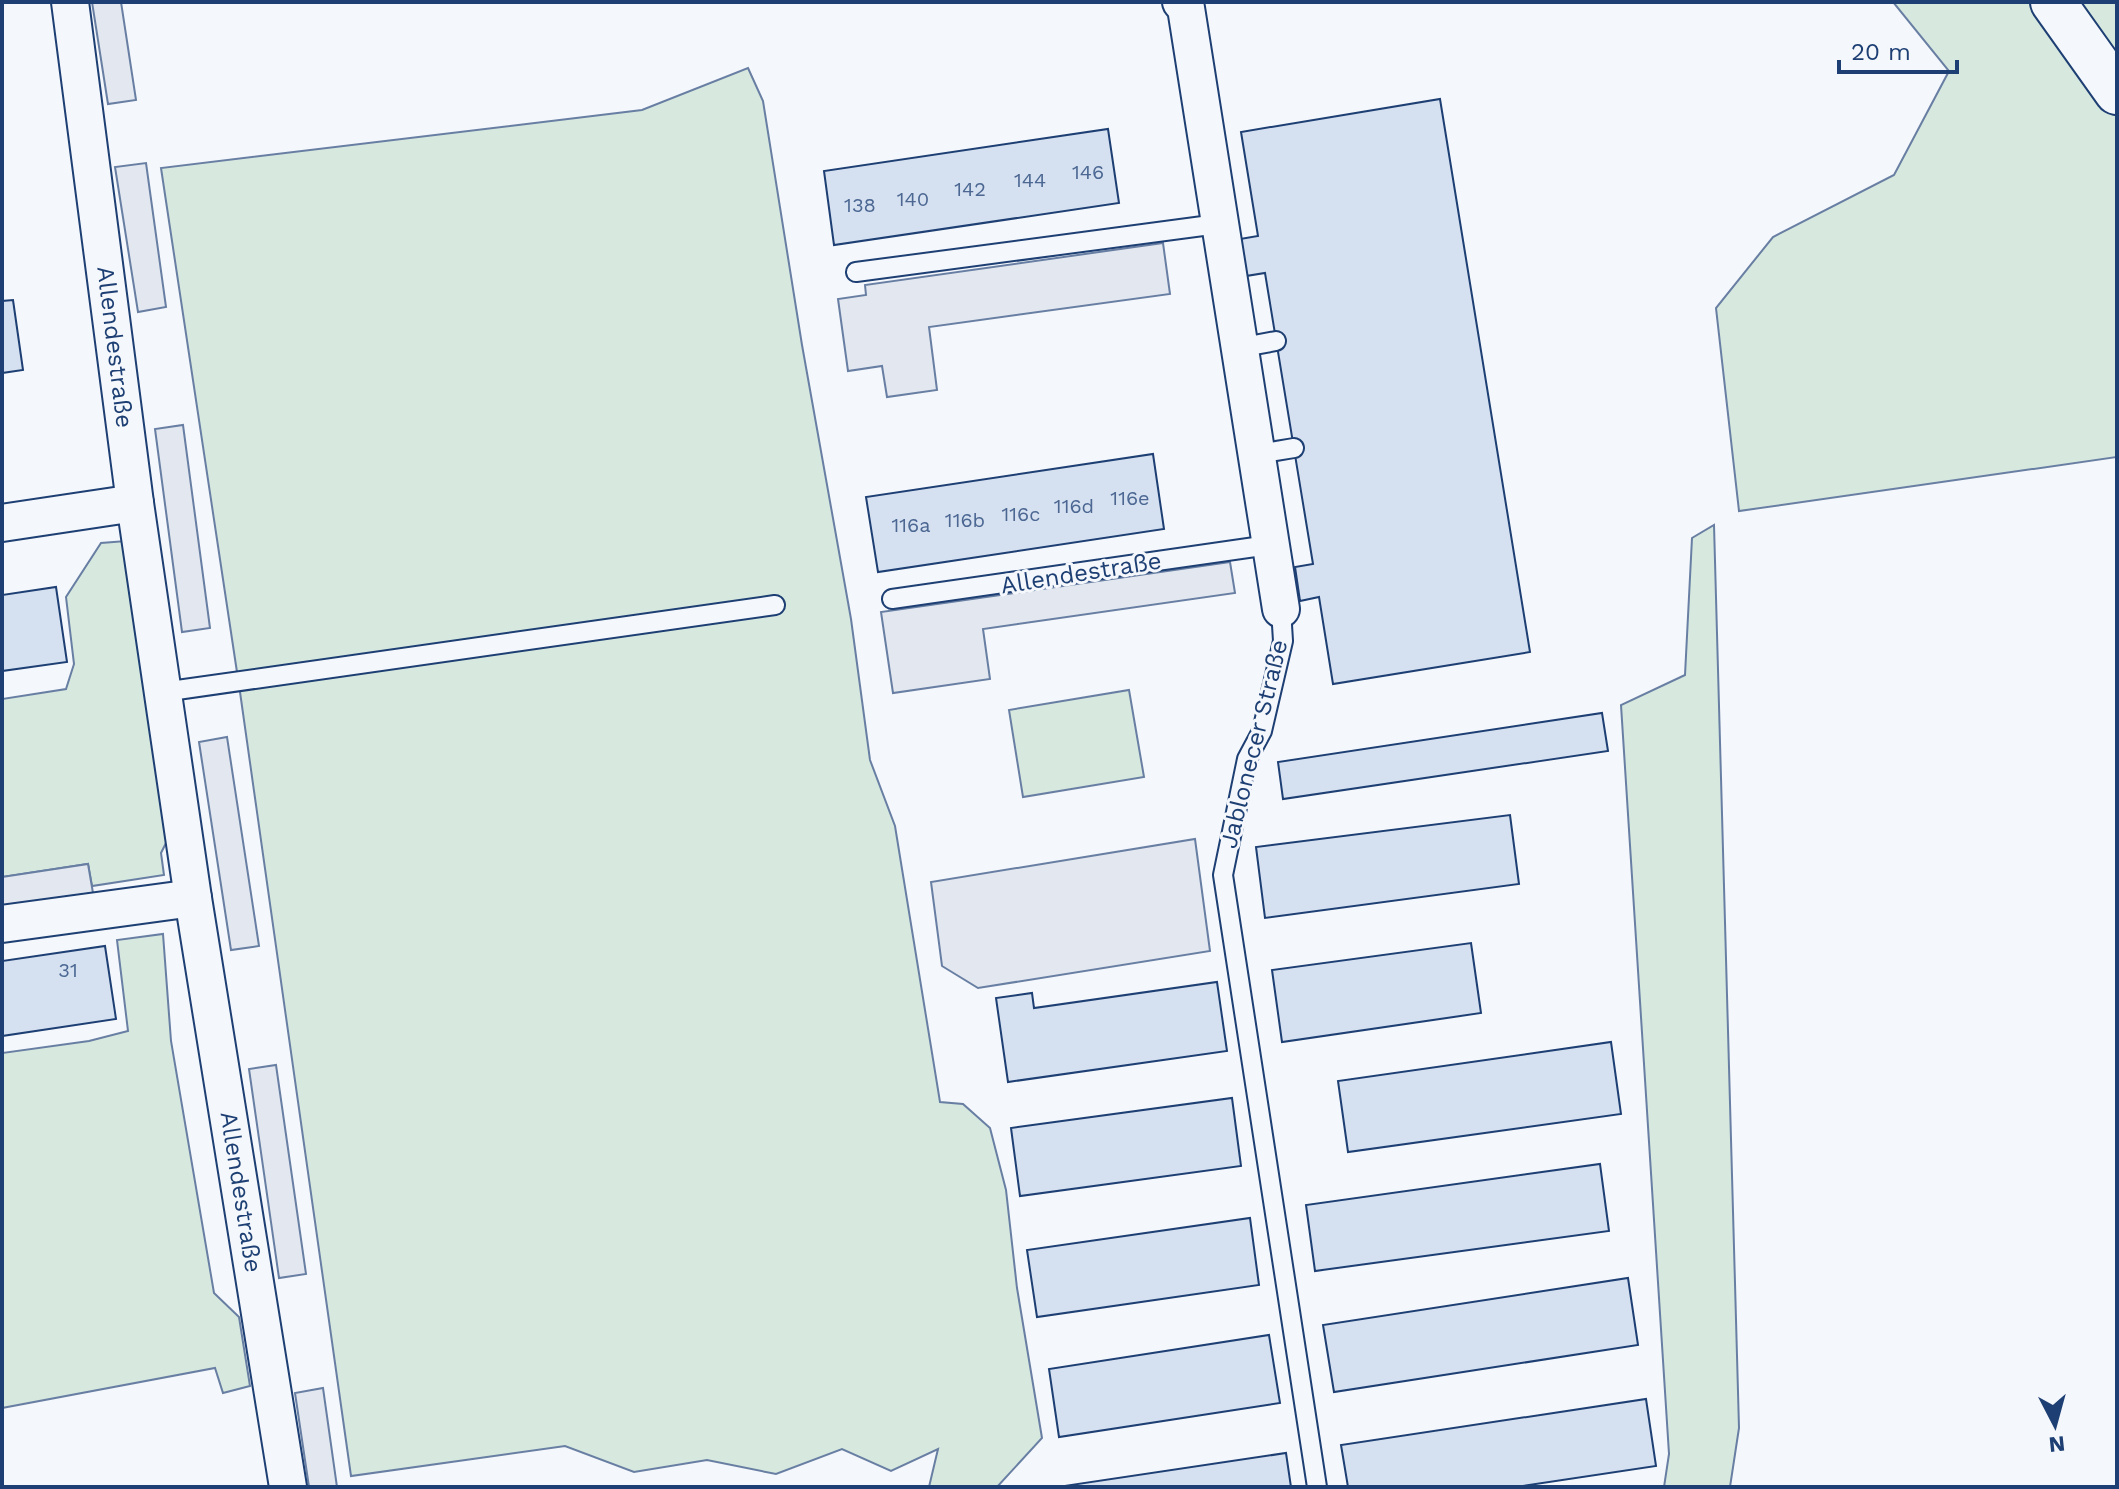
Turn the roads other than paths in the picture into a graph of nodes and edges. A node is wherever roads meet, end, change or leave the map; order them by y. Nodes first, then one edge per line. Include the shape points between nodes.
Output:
1 (70, 2) edge
2 (1181, 2) edge
3 (2053, 2) edge
4 (2117, 92) edge
5 (1218, 224) junction
6 (856, 272) dead end
7 (1276, 341) dead end
8 (1238, 348) junction
9 (1294, 448) dead end
10 (1258, 454) junction
11 (135, 503) junction
12 (2, 523) edge
13 (1269, 545) junction
14 (892, 599) dead end
15 (775, 605) dead end
16 (1281, 609) joint
17 (163, 692) junction
18 (193, 898) junction
19 (2, 924) edge
20 (288, 1487) edge
21 (1317, 1487) edge

1 - 11 street, Allendestraße
2 - 5 street, Jablonecer Straße
3 - 4 main road
5 - 6 lane
5 - 8 street, Jablonecer Straße
7 - 8 lane
8 - 10 street, Jablonecer Straße
9 - 10 lane
10 - 13 street, Jablonecer Straße
11 - 12 street
11 - 17 street, Allendestraße
13 - 14 lane, Allendestraße
13 - 16 street, Jablonecer Straße
15 - 17 lane
16 - 21 lane, Jablonecer Straße via 1283,641 1262,731 1247,759 1223,875
17 - 18 street, Allendestraße
18 - 19 street
18 - 20 street, Allendestraße

